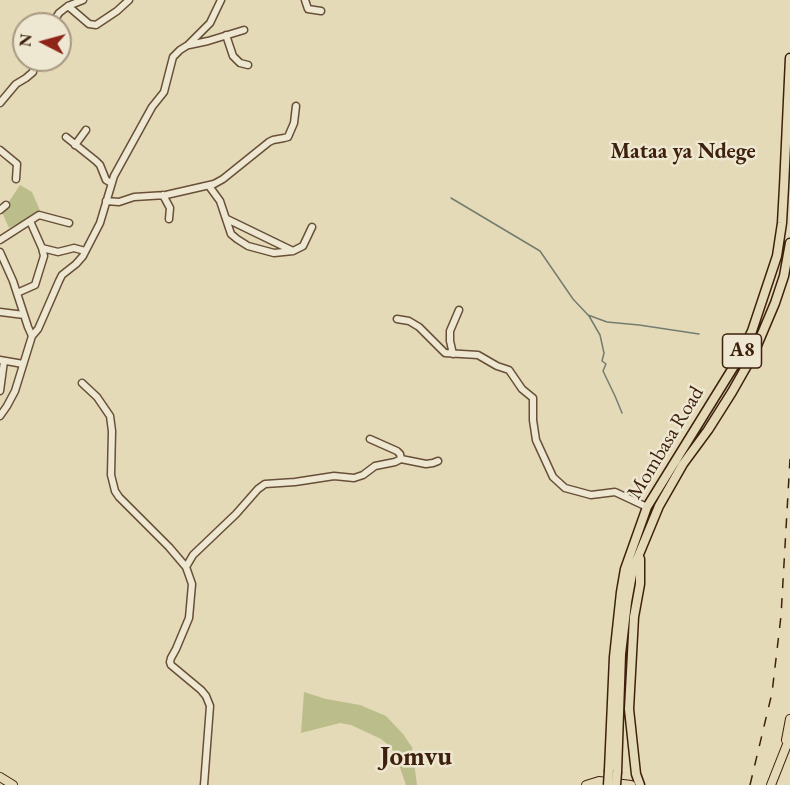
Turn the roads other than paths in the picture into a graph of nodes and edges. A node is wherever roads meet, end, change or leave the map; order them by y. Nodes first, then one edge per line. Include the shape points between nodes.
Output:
1 (83, 0) edge
2 (129, 0) edge
3 (221, 0) edge
4 (305, 0) edge
5 (68, 6) junction
6 (61, 12) edge
7 (321, 12) dead end
8 (244, 30) dead end
9 (226, 35) junction
10 (188, 45) junction
11 (790, 58) edge
12 (248, 65) dead end
13 (33, 72) edge
14 (0, 103) edge
15 (296, 106) dead end
16 (86, 130) dead end
17 (66, 137) dead end
18 (75, 145) junction
19 (0, 150) edge
20 (16, 179) dead end
21 (111, 183) junction
22 (209, 186) junction
23 (163, 195) junction
24 (106, 201) junction
25 (6, 204) dead end
26 (0, 210) edge
27 (169, 219) dead end
28 (227, 219) junction
29 (30, 221) junction
30 (69, 223) dead end
31 (312, 227) dead end
32 (0, 240) edge
33 (790, 243) edge
34 (42, 248) junction
35 (85, 251) junction
36 (293, 251) junction
37 (0, 252) edge
38 (17, 293) junction
39 (459, 310) dead end
40 (0, 312) edge
41 (24, 315) junction
42 (397, 319) dead end
43 (32, 336) junction
44 (453, 354) junction
45 (2, 360) edge
46 (23, 364) junction
47 (82, 383) dead end
48 (0, 391) edge
49 (0, 416) edge
50 (369, 439) dead end
51 (401, 459) junction
52 (438, 461) dead end
53 (647, 507) junction
54 (640, 552) junction
55 (186, 567) junction
56 (616, 692) junction
57 (790, 719) edge
58 (790, 737) edge
59 (782, 759) junction
60 (0, 777) edge
61 (13, 785) edge
62 (204, 785) edge
63 (586, 785) edge
64 (608, 785) edge
65 (616, 785) edge
66 (629, 785) edge
67 (640, 785) edge
68 (771, 785) edge

1 - 5 street
2 - 5 street via 96,26
3 - 10 street via 210,23
4 - 7 street via 308,9
5 - 6 street
8 - 9 street
9 - 10 street
9 - 12 street via 233,56
10 - 21 street via 173,57 164,92
11 - 53 highway, Mombasa Road / A8 via 782,223 765,294 739,358
13 - 14 street
15 - 22 street via 288,136 273,140
16 - 18 street
17 - 18 street
18 - 21 street via 100,165
19 - 20 street via 17,164
21 - 24 street
22 - 23 street
22 - 28 street
23 - 24 street
23 - 27 street via 170,208
24 - 35 street
25 - 26 street
28 - 36 street
28 - 36 street via 234,237 248,246 274,253
29 - 30 street via 40,215
29 - 32 street
29 - 34 street
31 - 36 street via 303,246
33 - 54 highway, Mombasa Road / A8 via 784,276 753,355 683,464 659,506
34 - 35 street
34 - 38 street via 44,256 35,285
35 - 43 street via 60,278
37 - 38 street
38 - 41 street
39 - 44 street via 450,334
40 - 41 street
41 - 43 street
42 - 44 street via 415,324 443,352
43 - 46 street
44 - 53 street via 478,355 509,370 531,396 535,435 549,472 559,483 571,491 591,495 615,492
45 - 46 street
45 - 48 street
46 - 49 street via 12,398
47 - 55 street via 110,416 115,491
50 - 51 street via 397,451
51 - 52 street via 426,464
51 - 55 street via 375,466 354,478 334,476 261,486 200,546
53 - 56 highway, Mombasa Road / A8 via 621,592 614,657
54 - 56 highway, Mombasa Road / A8 via 627,602
54 - 67 highway via 630,710
55 - 62 street via 192,584 189,618 171,665 201,690 210,706
56 - 64 highway, Mombasa Road, bridge
56 - 65 highway, Mombasa Road, bridge
57 - 59 main road
58 - 59 main road
59 - 68 main road
60 - 61 main road
63 - 66 main road via 599,781

